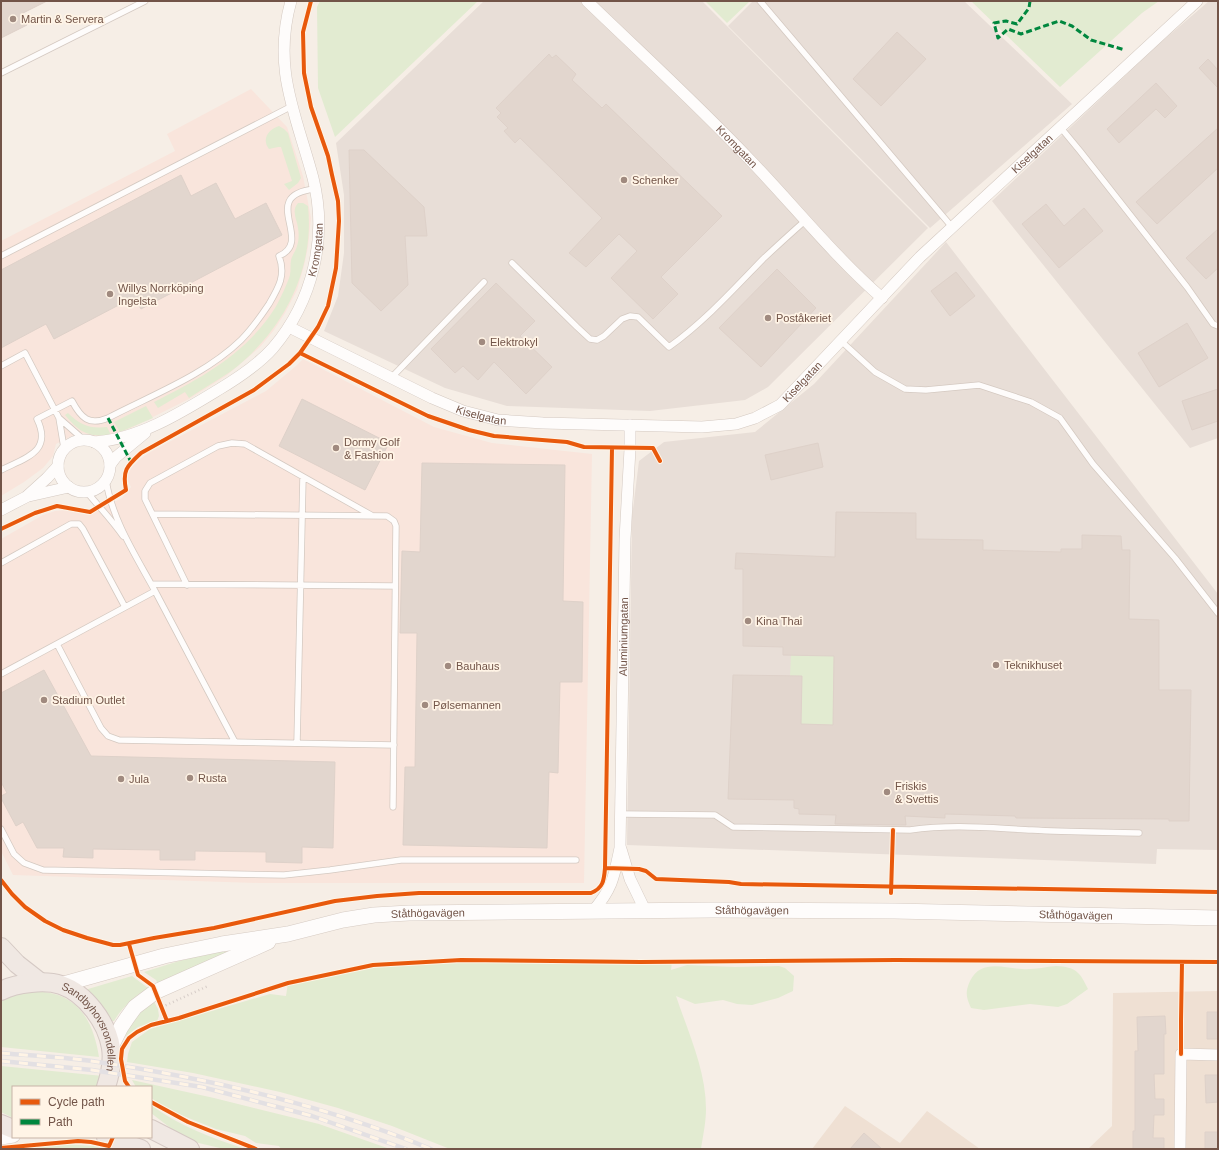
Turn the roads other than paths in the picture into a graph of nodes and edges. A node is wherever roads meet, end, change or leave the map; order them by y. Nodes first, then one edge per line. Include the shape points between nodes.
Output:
1 (145, 1) edge
2 (291, 1) edge
3 (587, 1) edge
4 (760, 1) edge
5 (1197, 1) edge
6 (1, 73) edge
7 (292, 106) junction
8 (1060, 128) junction
9 (315, 189) junction
10 (806, 220) junction
11 (952, 227) junction
12 (1, 256) edge
13 (512, 263) dead end
14 (484, 282) dead end
15 (882, 298) junction
16 (1218, 326) edge
17 (289, 327) junction
18 (841, 341) junction
19 (1, 366) edge
20 (391, 378) junction
21 (55, 410) junction
22 (59, 418) junction
23 (152, 426) junction
24 (630, 426) junction
25 (89, 441) junction
26 (64, 448) junction
27 (110, 465) junction
28 (58, 466) junction
29 (1, 470) edge
30 (303, 477) junction
31 (106, 480) junction
32 (69, 487) junction
33 (87, 492) junction
34 (26, 497) junction
35 (1, 510) edge
36 (153, 514) junction
37 (302, 515) junction
38 (373, 516) junction
39 (132, 549) junction
40 (1, 563) edge
41 (152, 584) junction
42 (187, 585) junction
43 (300, 586) junction
44 (395, 586) junction
45 (155, 591) junction
46 (125, 607) junction
47 (1218, 613) edge
48 (57, 644) junction
49 (1, 674) edge
50 (235, 742) junction
51 (297, 743) junction
52 (394, 744) junction
53 (393, 807) dead end
54 (621, 814) junction
55 (1, 829) edge
56 (1138, 833) dead end
57 (620, 848) junction
58 (576, 860) dead end
59 (645, 910) junction
60 (593, 911) junction
61 (1218, 918) edge
62 (288, 934) junction
63 (1, 947) edge
64 (40, 982) junction
65 (60, 985) junction
66 (1, 991) edge
67 (111, 1047) junction
68 (1218, 1055) edge
69 (109, 1084) edge
70 (152, 1121) edge
71 (152, 1129) edge
72 (109, 1138) edge
73 (131, 1138) edge
74 (183, 1146) edge
75 (141, 1149) edge
76 (151, 1149) edge
77 (1180, 1149) edge

1 - 6 lane
2 - 7 street, Kromgatan via 284,52
3 - 10 street, Kromgatan via 716,124
4 - 11 lane
5 - 8 street, Kiselgatan
7 - 9 street, Kromgatan
7 - 12 lane
8 - 11 street, Kiselgatan
8 - 16 lane via 1187,287 1213,324
9 - 17 street, Kromgatan via 320,218 316,262 300,308
9 - 21 lane via 300,192 293,196 289,203 287,210 293,233 290,248 279,256 283,266 282,277 274,296 241,340 192,375 98,422 77,411 72,401
10 - 13 lane via 765,257 708,316 669,347 638,317 630,316 622,318 604,336 597,340 590,339
10 - 15 street, Kromgatan via 847,265
11 - 15 street, Kiselgatan
14 - 20 lane
15 - 18 street, Kiselgatan
17 - 20 street, Kiselgatan
17 - 23 street, Kromgatan via 272,348 245,373 204,399
18 - 24 street, Kiselgatan via 780,405 755,418 736,424 702,427
18 - 47 lane via 875,372 905,388 926,390 979,385 1031,402 1060,418 1093,464 1175,558
19 - 21 lane via 25,353
20 - 24 street, Kiselgatan via 463,411 498,420
21 - 22 lane
21 - 29 lane via 37,419 43,436 41,445 33,454
22 - 25 lane
22 - 26 lane
23 - 25 street, Kromgatan via 119,439
23 - 27 street, Kromgatan
24 - 54 street, Aluminiumgatan via 625,539
25 - 26 street via 73,442
25 - 27 street via 105,451
26 - 28 street
27 - 31 street
28 - 32 street via 61,478
28 - 34 street
30 - 36 lane via 245,444 218,446 150,483 145,490
30 - 37 lane
30 - 38 lane
31 - 33 street via 101,486
31 - 39 lane via 112,504
32 - 33 street
32 - 34 street
33 - 39 lane
34 - 35 street
36 - 37 lane
36 - 42 lane
37 - 38 lane
37 - 43 lane
38 - 44 lane via 387,516 396,526
39 - 41 lane
40 - 46 lane via 71,524 79,524
41 - 42 lane
41 - 45 lane
42 - 43 lane
43 - 44 lane
43 - 51 lane
44 - 52 lane
45 - 46 lane
45 - 50 lane
46 - 48 lane
48 - 49 lane
48 - 50 lane via 101,728 108,736 119,740
50 - 51 lane
51 - 52 lane
52 - 53 lane
54 - 56 lane via 715,816 733,827 910,830 934,826 968,826
54 - 57 street, Aluminiumgatan
55 - 58 lane via 14,854 24,862 43,870 284,875 401,860
57 - 59 street, Aluminiumgatan via 630,879
57 - 60 street, Aluminiumgatan via 613,882
59 - 60 main road, Ståthögavägen
59 - 61 main road, Ståthögavägen
60 - 62 main road, Ståthögavägen via 374,915
62 - 65 main road, Ståthögavägen via 164,956
62 - 67 main road, Ståthögavägen via 155,992 127,1018
63 - 64 highway
64 - 65 highway, Sandbyhovsrondellen
64 - 66 highway, Sandbyhovsrondellen
65 - 67 highway, Sandbyhovsrondellen via 91,1005 105,1028
67 - 69 highway, Sandbyhovsrondellen
68 - 77 street via 1181,1054
70 - 74 highway
71 - 74 highway
72 - 75 highway
73 - 76 highway

